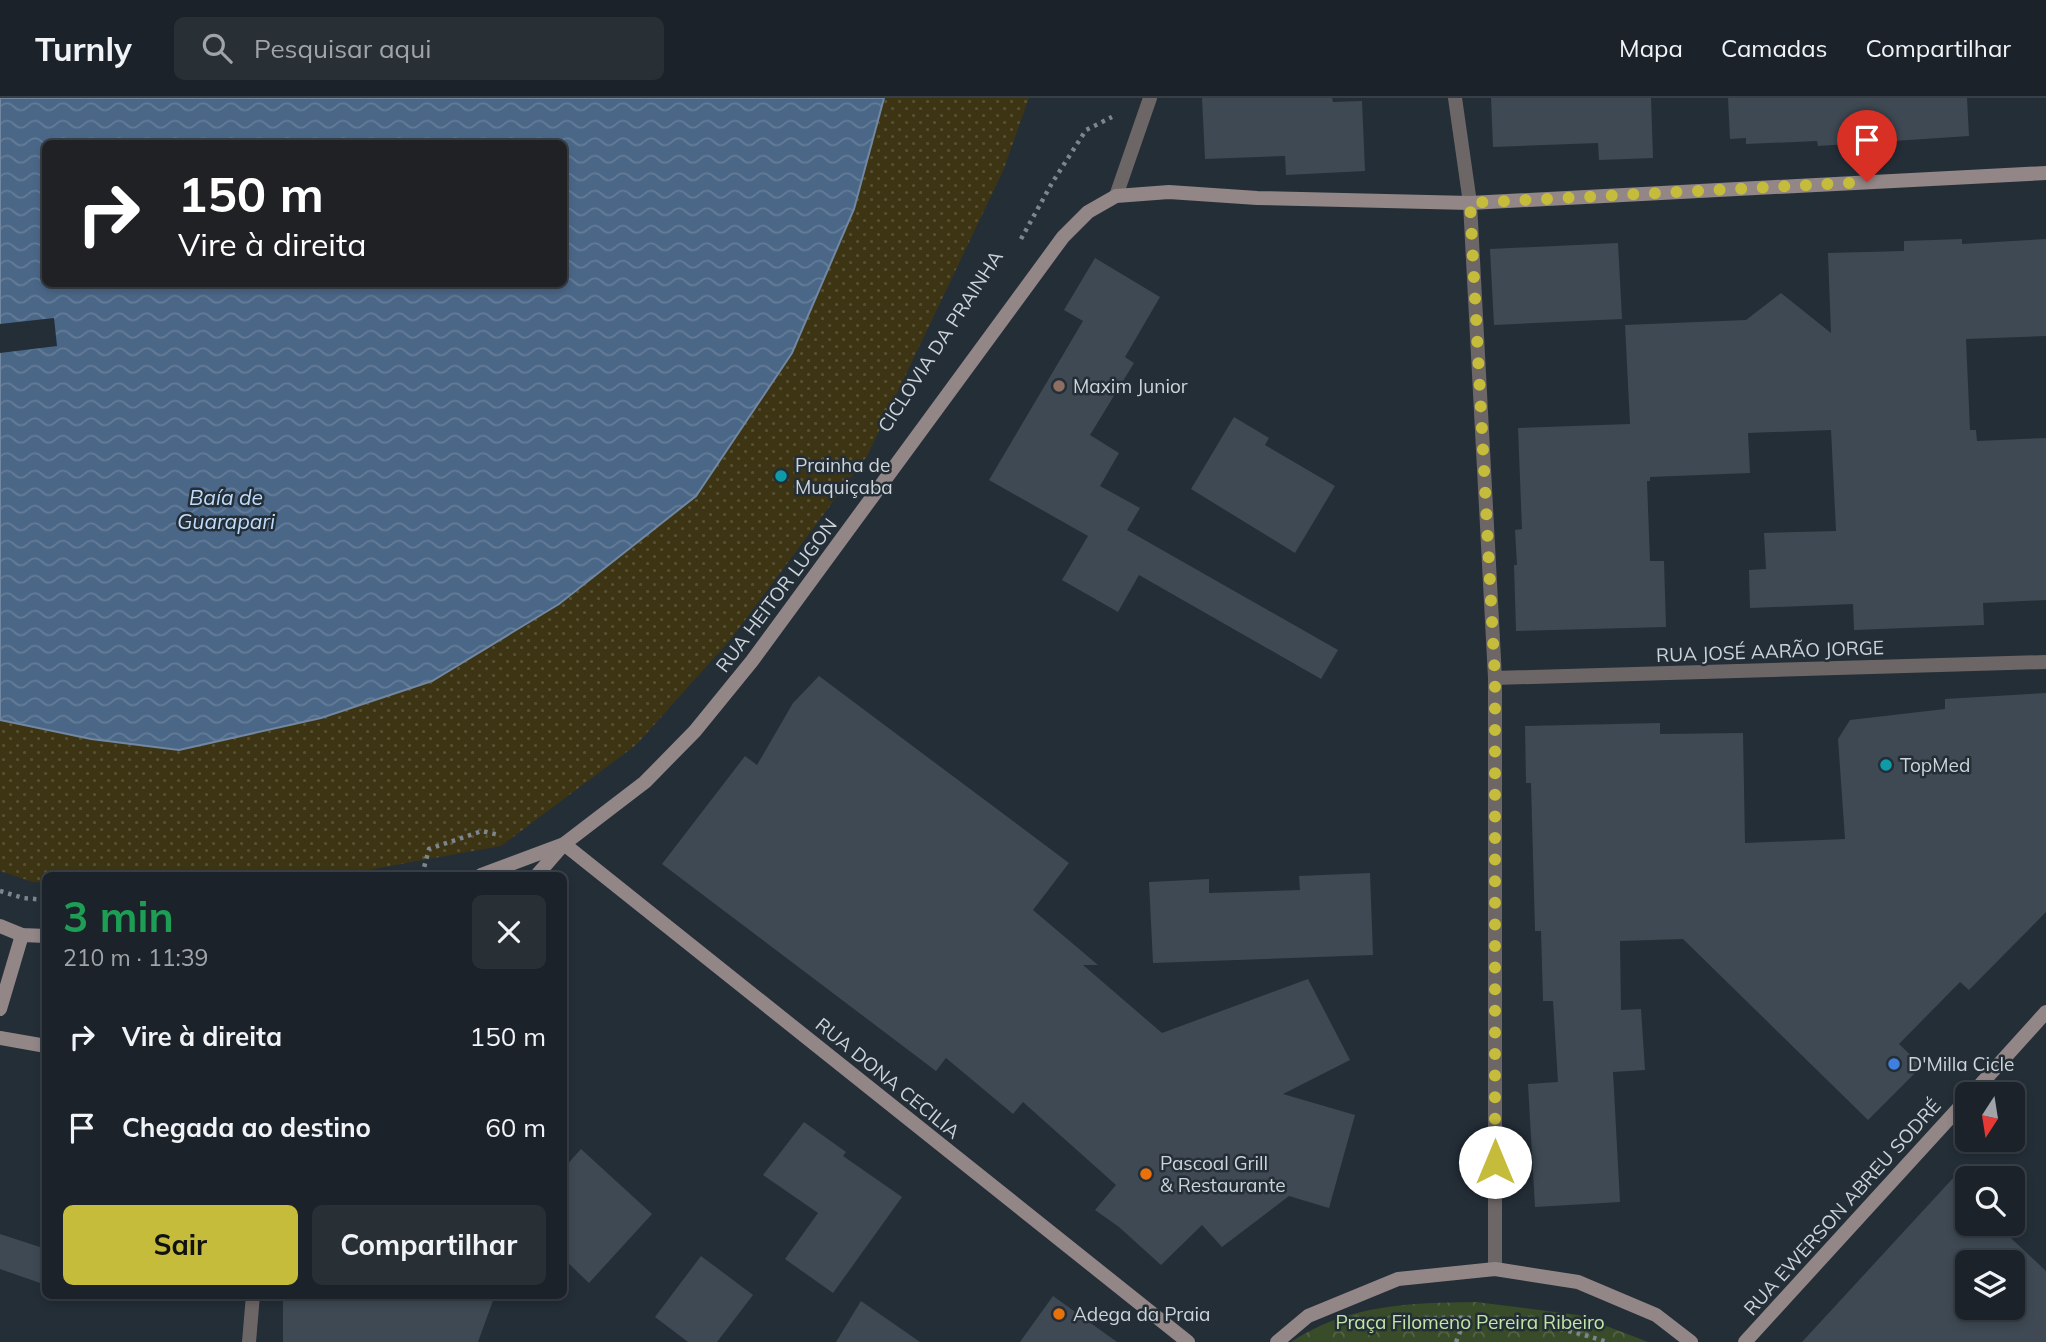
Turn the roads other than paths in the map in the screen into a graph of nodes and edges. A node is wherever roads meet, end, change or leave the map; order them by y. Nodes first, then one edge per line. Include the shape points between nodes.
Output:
1 (1150, 98) edge
2 (1455, 98) edge
3 (2046, 173) edge
4 (1116, 196) junction
5 (1470, 203) junction
6 (2046, 662) edge
7 (1495, 678) junction
8 (564, 844) junction
9 (489, 872) edge
10 (540, 872) edge
11 (0, 926) edge
12 (22, 935) junction
13 (42, 936) edge
14 (0, 1009) edge
15 (2046, 1012) edge
16 (0, 1038) edge
17 (42, 1045) edge
18 (1983, 1082) edge
19 (1955, 1112) edge
20 (1495, 1269) junction
21 (253, 1299) edge
22 (249, 1342) edge
23 (1188, 1342) edge
24 (1277, 1342) edge
25 (1691, 1342) edge
26 (1745, 1342) edge

1 - 4 street
2 - 5 street
3 - 5 street
4 - 5 street via 1169,192
4 - 8 street, RUA HEITOR LUGON via 1088,212 1063,237 752,661 695,731 645,782
5 - 7 street
6 - 7 street, RUA JOSÉ AARÃO JORGE
7 - 20 street
8 - 9 street, RUA HEITOR LUGON
8 - 10 street
8 - 23 street, RUA DONA CECILIA
11 - 12 street
12 - 13 street
12 - 14 street
15 - 18 street
16 - 17 street
19 - 26 street, RUA EWERSON ABREU SODRÉ
20 - 24 street via 1398,1279 1308,1316
20 - 25 street via 1578,1282 1656,1315
21 - 22 street

